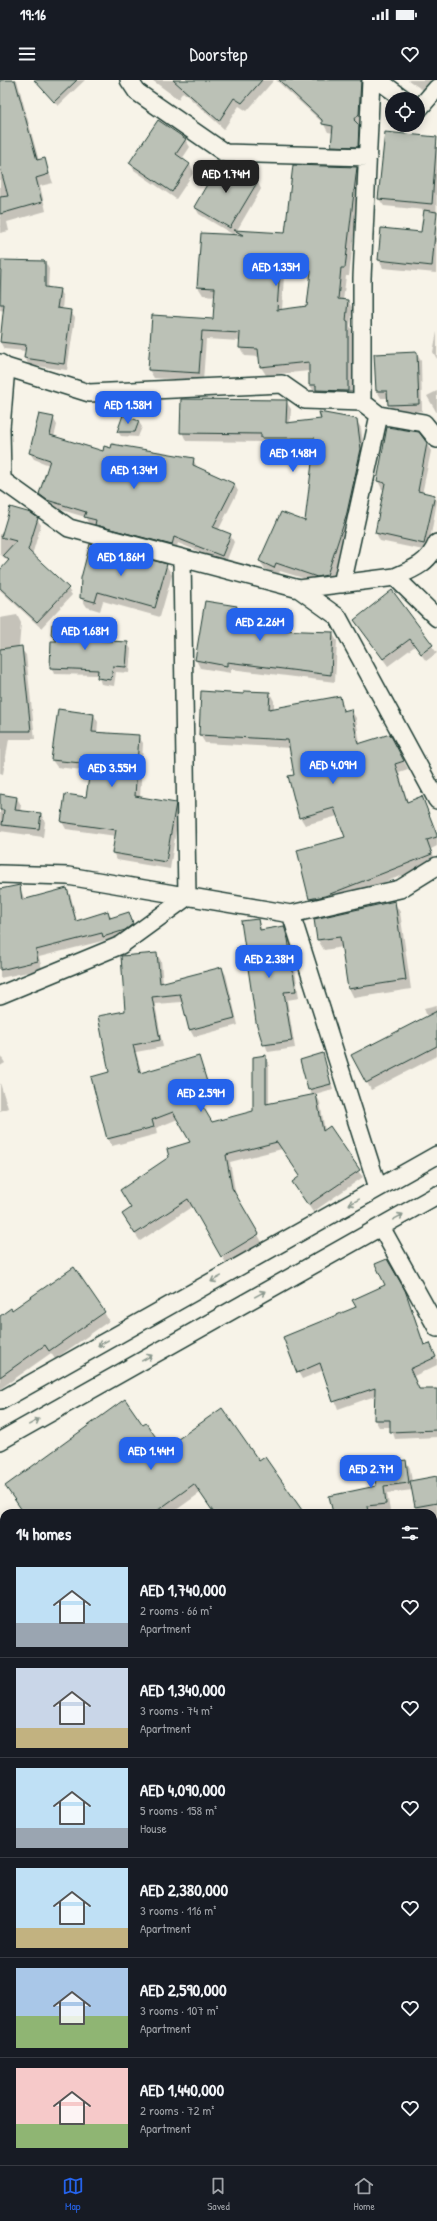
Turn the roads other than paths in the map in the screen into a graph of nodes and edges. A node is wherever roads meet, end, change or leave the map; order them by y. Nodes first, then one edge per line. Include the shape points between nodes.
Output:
1 (129, 80) edge
2 (371, 80) edge
3 (378, 80) edge
4 (437, 88) edge
5 (394, 92) edge
6 (425, 102) edge
7 (368, 157) junction
8 (3, 365) edge
9 (362, 402) junction
10 (379, 415) junction
11 (437, 439) edge
12 (0, 443) edge
13 (1, 482) edge
14 (437, 543) edge
15 (182, 560) junction
16 (396, 577) junction
17 (342, 584) junction
18 (299, 589) junction
19 (437, 618) edge
20 (437, 800) edge
21 (437, 866) edge
22 (0, 874) edge
23 (187, 897) junction
24 (291, 914) junction
25 (0, 995) edge
26 (437, 1155) edge
27 (378, 1188) junction
28 (437, 1195) edge
29 (381, 1227) junction
30 (437, 1328) edge
31 (0, 1401) edge
32 (0, 1441) edge

1 - 7 street via 137,92 225,153
2 - 7 street
3 - 5 street
4 - 6 street
7 - 9 street via 362,278
8 - 9 street via 89,393 282,384 305,400
8 - 12 street
9 - 10 street
10 - 11 street via 424,423
10 - 17 street
12 - 13 street
13 - 15 street via 69,528
14 - 16 street via 433,554 420,567
15 - 18 street
15 - 23 street
16 - 17 street
16 - 19 street
17 - 18 street
18 - 20 street via 338,617
21 - 24 street via 400,889
22 - 23 street via 68,876
23 - 24 street
23 - 25 street via 121,945
24 - 27 street
26 - 27 street
27 -> 31 street
29 -> 28 street
29 - 30 street
32 -> 29 street

